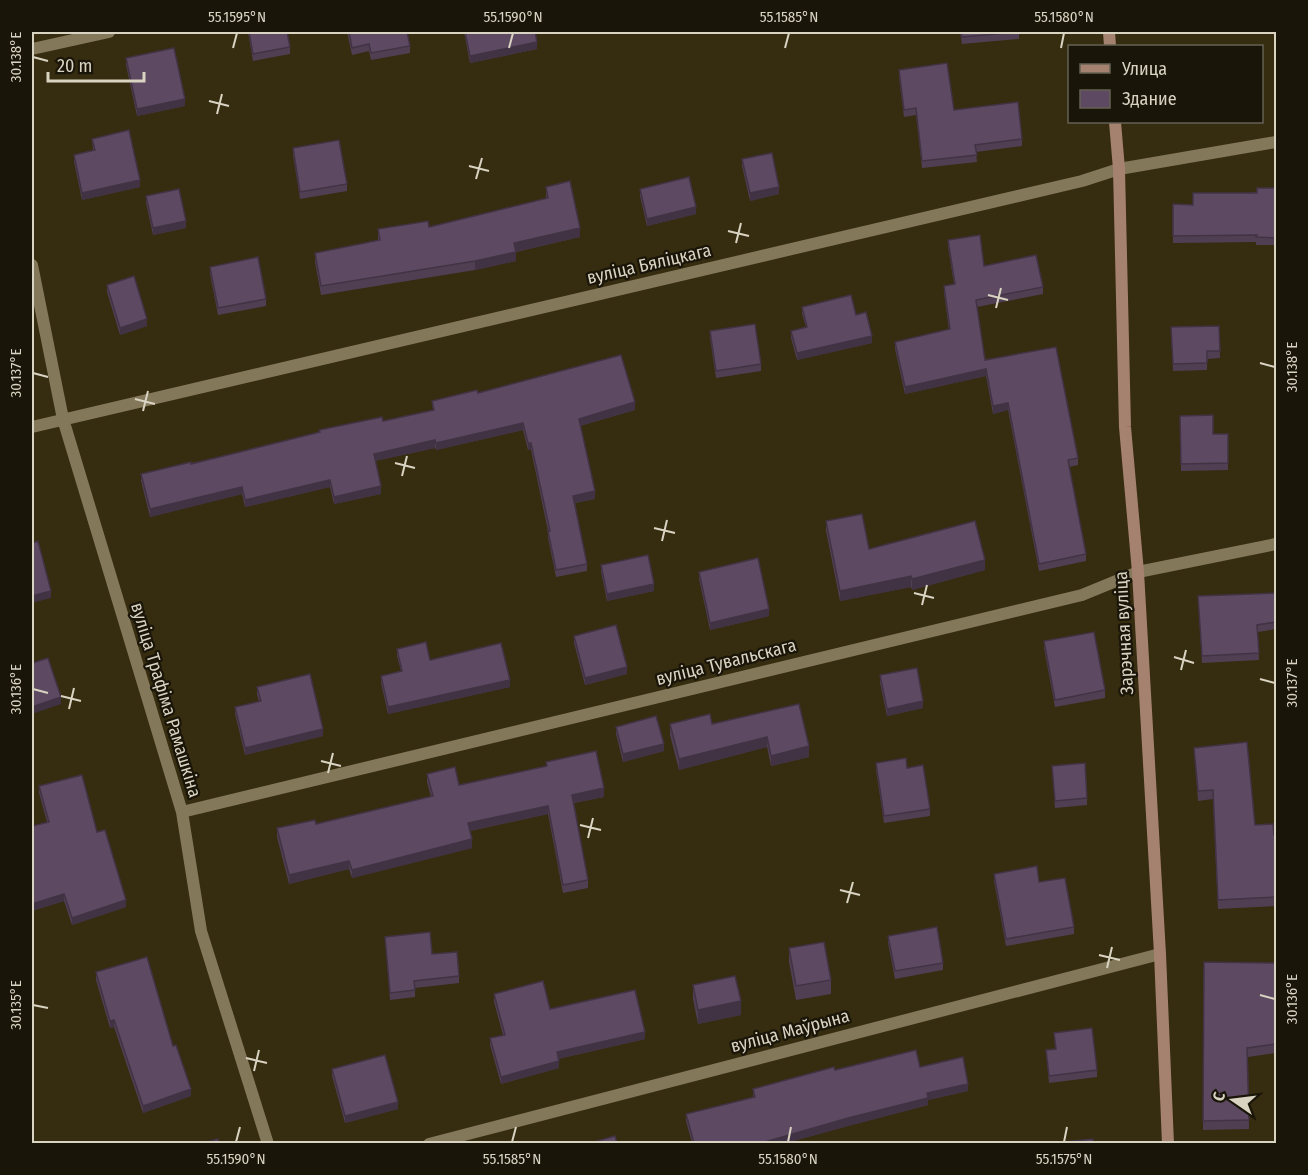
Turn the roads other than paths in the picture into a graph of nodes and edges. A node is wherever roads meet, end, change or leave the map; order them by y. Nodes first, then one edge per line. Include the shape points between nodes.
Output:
1 (109, 32) edge
2 (32, 49) edge
3 (1115, 123) edge
4 (1276, 142) edge
5 (1119, 169) junction
6 (32, 265) edge
7 (63, 419) junction
8 (32, 427) edge
9 (1276, 544) edge
10 (1138, 572) junction
11 (182, 813) junction
12 (1160, 954) junction
13 (268, 1143) edge
14 (429, 1143) edge
15 (1168, 1143) edge

1 - 2 street
3 - 5 street, Зарэчная вуліца
4 - 5 street, вуліца Бяліцкага
5 - 7 street, вуліца Бяліцкага via 1082,181
5 - 10 street, Зарэчная вуліца via 1125,427
6 - 7 street, вуліца Трафіма Рамашкіна
7 - 8 street, вуліца Бяліцкага
7 - 11 street, вуліца Трафіма Рамашкіна
9 - 10 street, вуліца Тувальскага
10 - 11 street, вуліца Тувальскага via 1082,595
10 - 12 street, Зарэчная вуліца
11 - 13 street, вуліца Трафіма Рамашкіна via 201,931
12 - 14 street, вуліца Маўрына
12 - 15 street, Зарэчная вуліца

